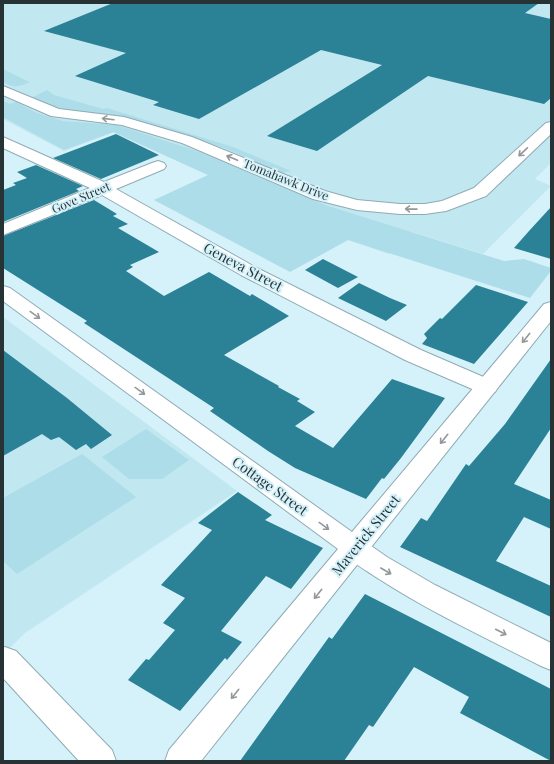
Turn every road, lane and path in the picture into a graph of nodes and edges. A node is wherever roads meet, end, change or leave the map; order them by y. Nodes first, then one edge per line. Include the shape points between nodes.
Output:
1 (10, 93) edge
2 (551, 126) edge
3 (3, 142) edge
4 (158, 166) dead end
5 (102, 189) junction
6 (3, 230) edge
7 (3, 292) edge
8 (551, 308) edge
9 (487, 387) junction
10 (355, 548) junction
11 (551, 657) edge
12 (5, 660) dead end
13 (100, 761) edge
14 (181, 761) edge

2 -> 1 street, Tomahawk Drive via 480,192 446,206 400,209 357,205 319,195 188,140 124,121 56,113
3 - 5 street, Geneva Street via 71,172
4 - 5 street, Gove Street
5 - 6 street, Gove Street
5 - 9 street, Geneva Street via 248,271 413,355
7 -> 10 street, Cottage Street
8 -> 9 street, Maverick Street
9 -> 10 street, Maverick Street
10 -> 11 street, Cottage Street via 381,568 425,593
10 -> 14 street, Maverick Street
12 - 13 street

